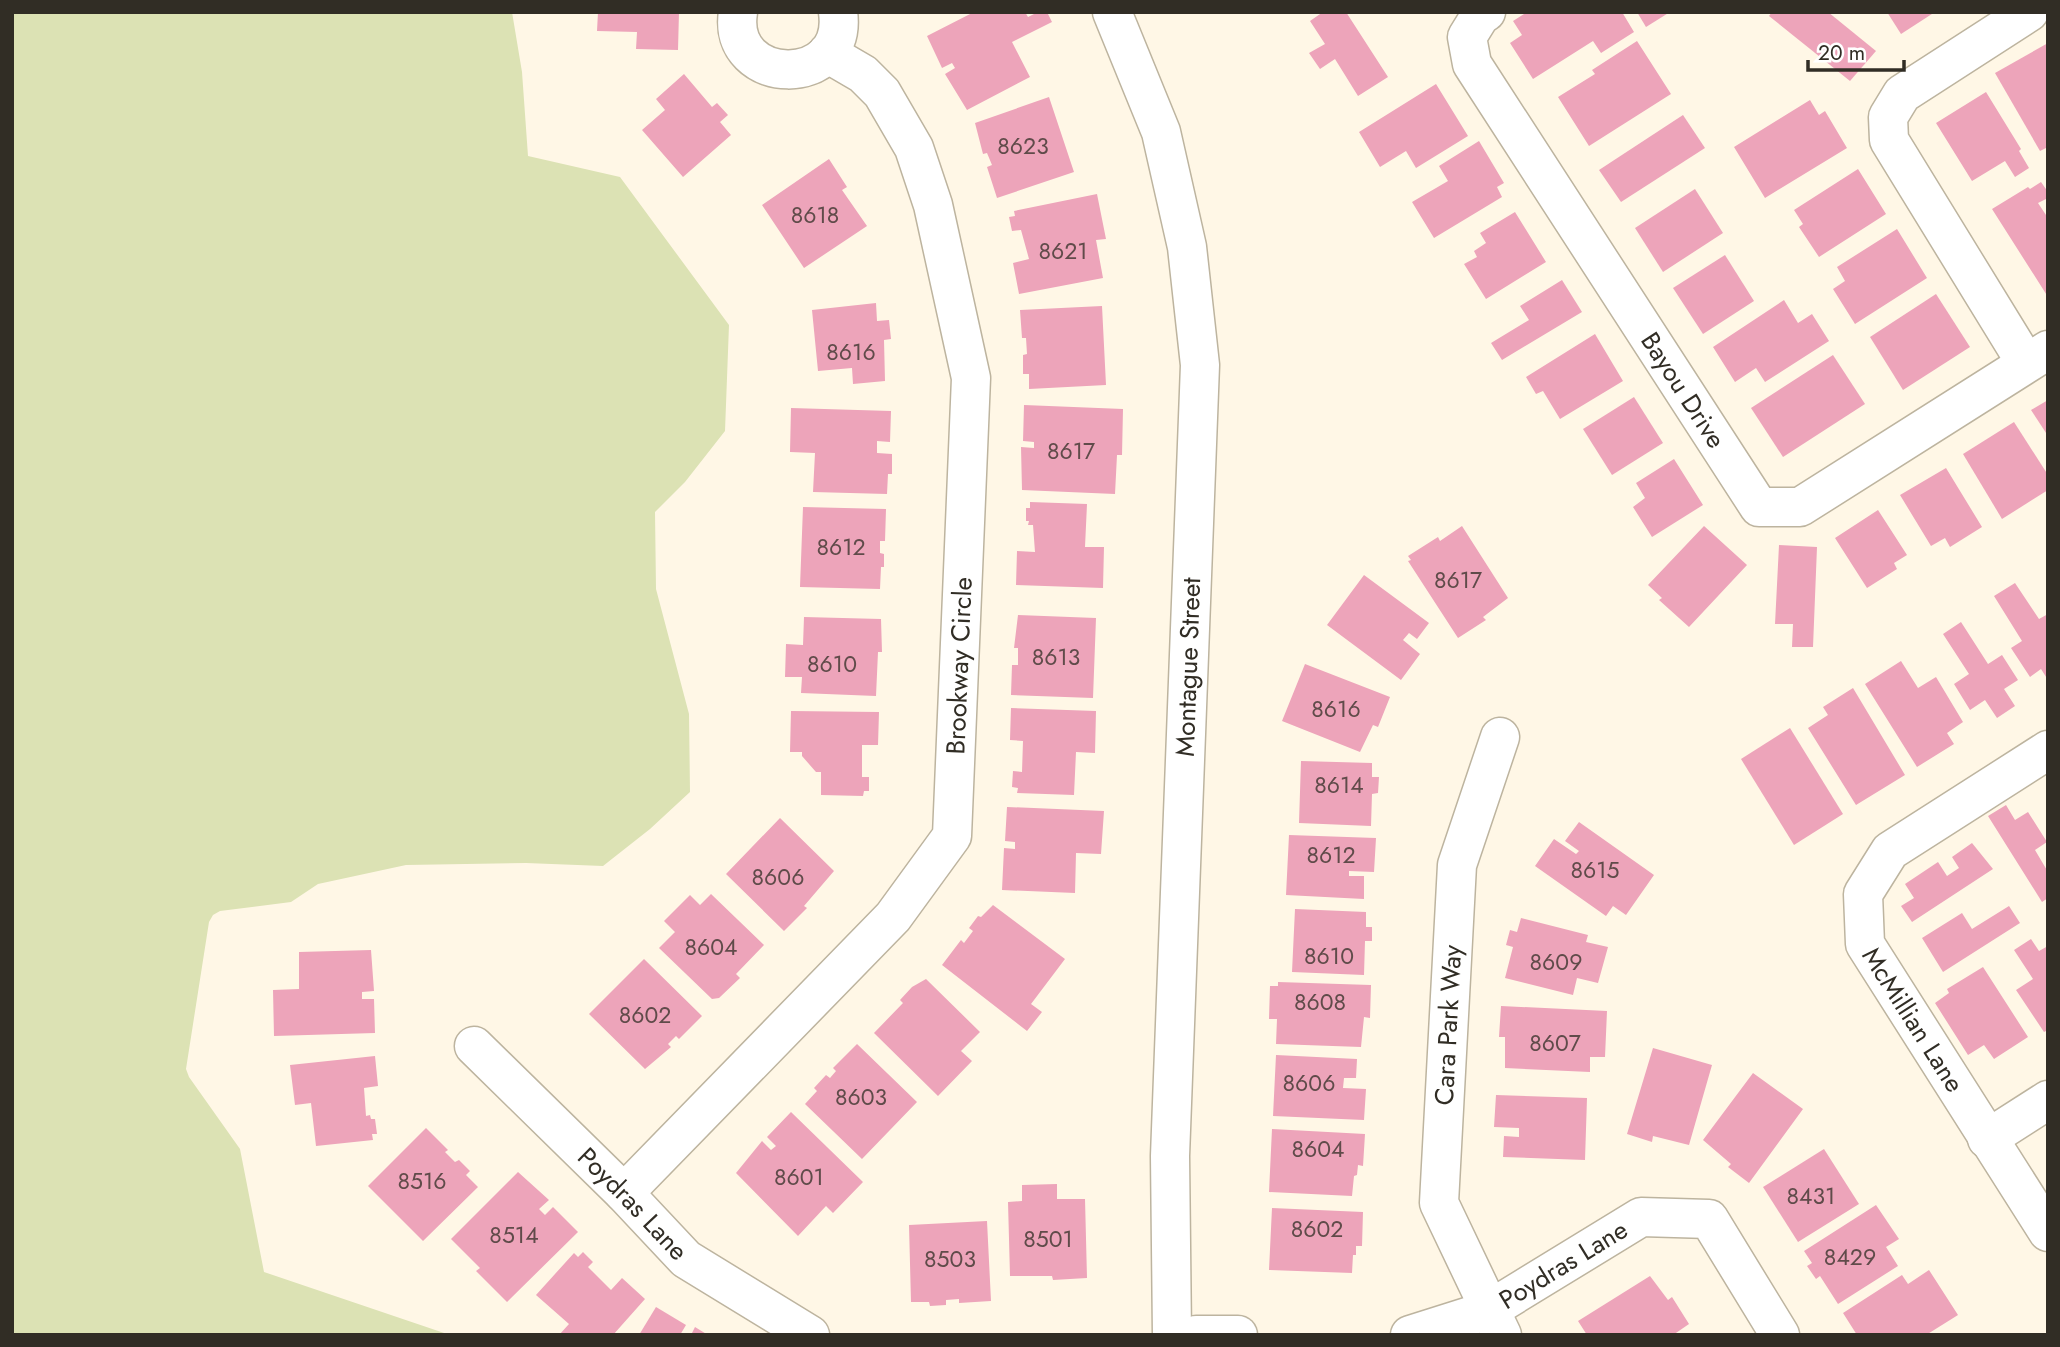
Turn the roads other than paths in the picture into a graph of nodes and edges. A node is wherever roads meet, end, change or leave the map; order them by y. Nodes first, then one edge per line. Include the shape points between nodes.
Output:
1 (738, 12) edge
2 (838, 12) edge
3 (1112, 12) edge
4 (1486, 12) edge
5 (2029, 12) edge
6 (827, 53) junction
7 (2037, 357) edge
8 (1500, 737) dead end
9 (2048, 750) edge
10 (474, 1046) dead end
11 (2048, 1100) edge
12 (1987, 1139) junction
13 (624, 1193) junction
14 (2048, 1232) edge
15 (1496, 1322) edge
16 (810, 1335) edge
17 (1172, 1335) edge
18 (1195, 1335) edge
19 (1238, 1335) edge
20 (1410, 1335) edge
21 (1780, 1335) edge

1 - 6 street via 742,41 756,60 767,66 805,68
2 - 6 street via 838,30
3 - 17 street, Montague Street via 1161,132 1187,247 1200,365 1170,1156
4 - 7 street, Bayou Drive via 1467,37 1472,64 1759,507 1800,507
5 - 7 street, Bayou Drive via 1902,94 1888,117 1889,140
6 - 13 street, Brookway Circle via 863,74 882,93 914,148 933,205 971,378 952,836 893,917
8 - 15 street, Cara Park Way via 1457,865 1439,1203
9 - 12 street, McMillian Lane via 1889,851 1863,894 1865,944
10 - 13 street, Poydras Lane
11 - 12 street
12 - 14 street, McMillian Lane
13 - 16 street, Poydras Lane via 686,1259
15 - 20 street, Poydras Lane
15 - 21 street, Poydras Lane via 1641,1217 1709,1219
18 - 19 street

